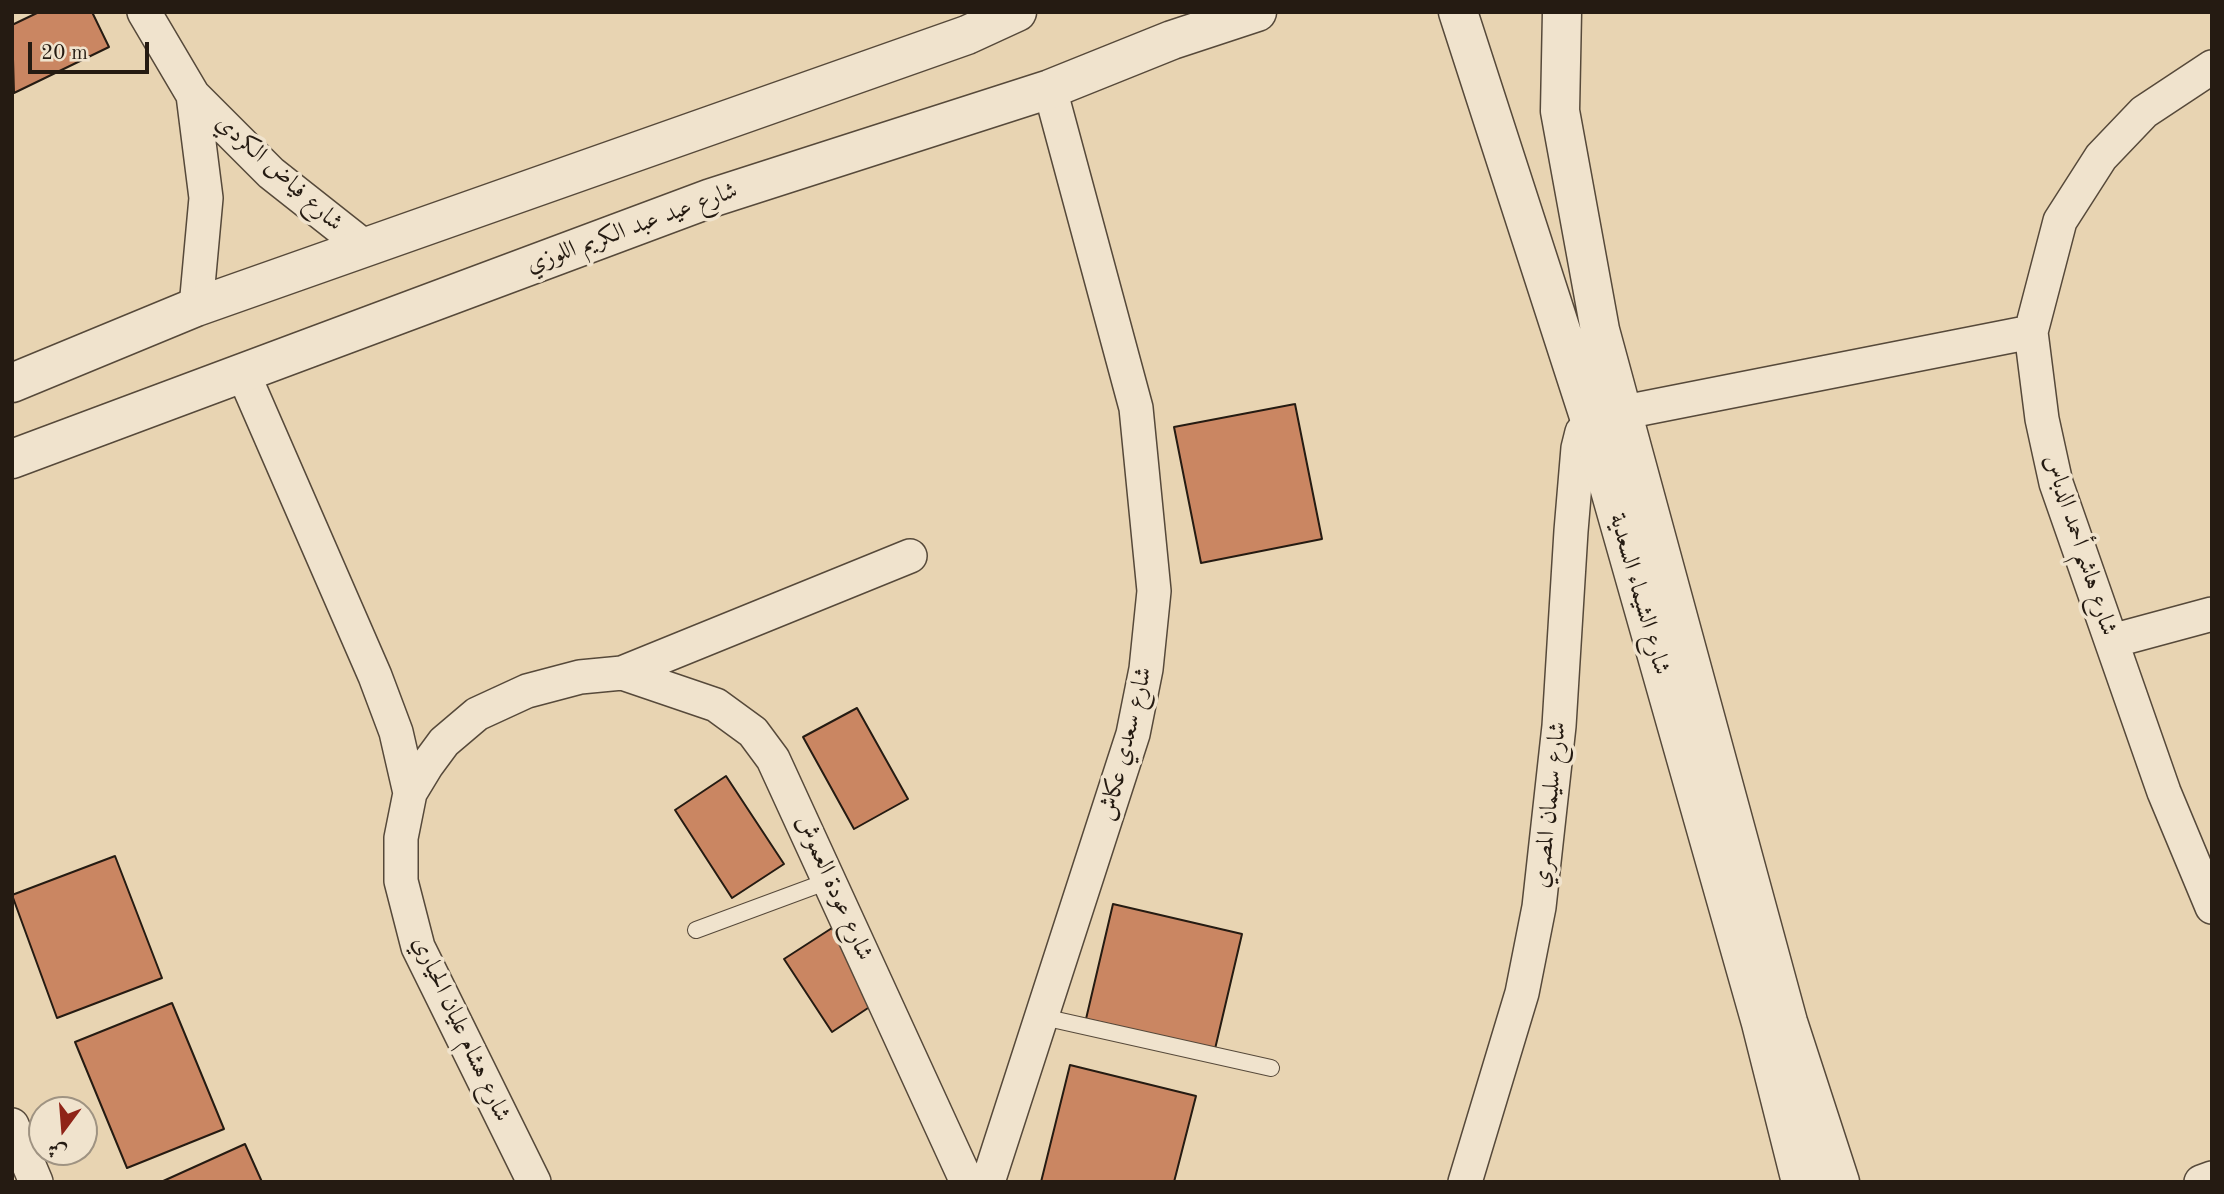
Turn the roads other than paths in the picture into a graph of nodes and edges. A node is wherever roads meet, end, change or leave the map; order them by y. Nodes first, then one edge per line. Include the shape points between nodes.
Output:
1 (144, 12) edge
2 (1017, 12) edge
3 (1257, 12) edge
4 (1458, 12) edge
5 (1562, 12) edge
6 (2212, 67) edge
7 (1050, 89) junction
8 (193, 95) junction
9 (366, 248) junction
10 (196, 307) junction
11 (2031, 332) junction
12 (243, 373) junction
13 (12, 383) edge
14 (1608, 418) junction
15 (12, 459) edge
16 (910, 556) dead end
17 (2212, 614) edge
18 (2112, 641) junction
19 (622, 673) junction
20 (410, 793) junction
21 (831, 880) junction
22 (2212, 907) edge
23 (696, 930) dead end
24 (1043, 1017) junction
25 (1271, 1068) dead end
26 (12, 1125) edge
27 (2212, 1178) edge
28 (36, 1182) edge
29 (534, 1182) edge
30 (967, 1182) edge
31 (988, 1182) edge
32 (1465, 1182) edge
33 (1801, 1182) edge
34 (1840, 1182) edge
35 (2201, 1182) edge

1 - 8 street, شارع فياض الكردي
2 - 9 street via 967,35
3 - 7 street, شارع عيد عبد الكريم اللوزي
4 - 14 street, شارع الشيماء السعدية
5 - 14 street, شارع الشيماء السعدية via 1560,111 1601,330
6 - 11 street, شارع هاشم أحمد الدباس via 2144,112 2101,157 2060,221
7 - 12 street, شارع عيد عبد الكريم اللوزي via 710,198
7 - 24 street, شارع سعدي عكاش via 1136,408 1153,592 1146,668 1133,734
8 - 9 street, شارع فياض الكردي via 271,173
8 - 10 street, شارع فياض الكردي via 206,198
9 - 10 street
10 - 13 street
11 - 14 street
11 - 18 street, شارع هاشم أحمد الدباس via 2056,483
12 - 15 street, شارع عيد عبد الكريم اللوزي
12 - 20 street via 375,677 396,732
14 - 32 street, شارع سليمان المصري via 1582,432 1578,448 1559,726 1539,907 1522,993
14 - 33 street, شارع الشيماء السعدية
14 - 34 street, شارع الشيماء السعدية
16 - 19 street
17 - 18 street
18 - 22 street, شارع هاشم أحمد الدباس via 2164,792
19 - 20 street, شارع هشام عليان الحياري via 580,677 527,691 477,714 444,742
19 - 21 street, شارع عودة العموش via 716,705 752,732 773,759
20 - 29 street, شارع هشام عليان الحياري via 401,838 401,881 418,947
21 - 23 lane
21 - 30 street, شارع عودة العموش
24 - 25 lane
24 - 31 street, شارع سعدي عكاش
26 - 28 street
27 - 35 street

